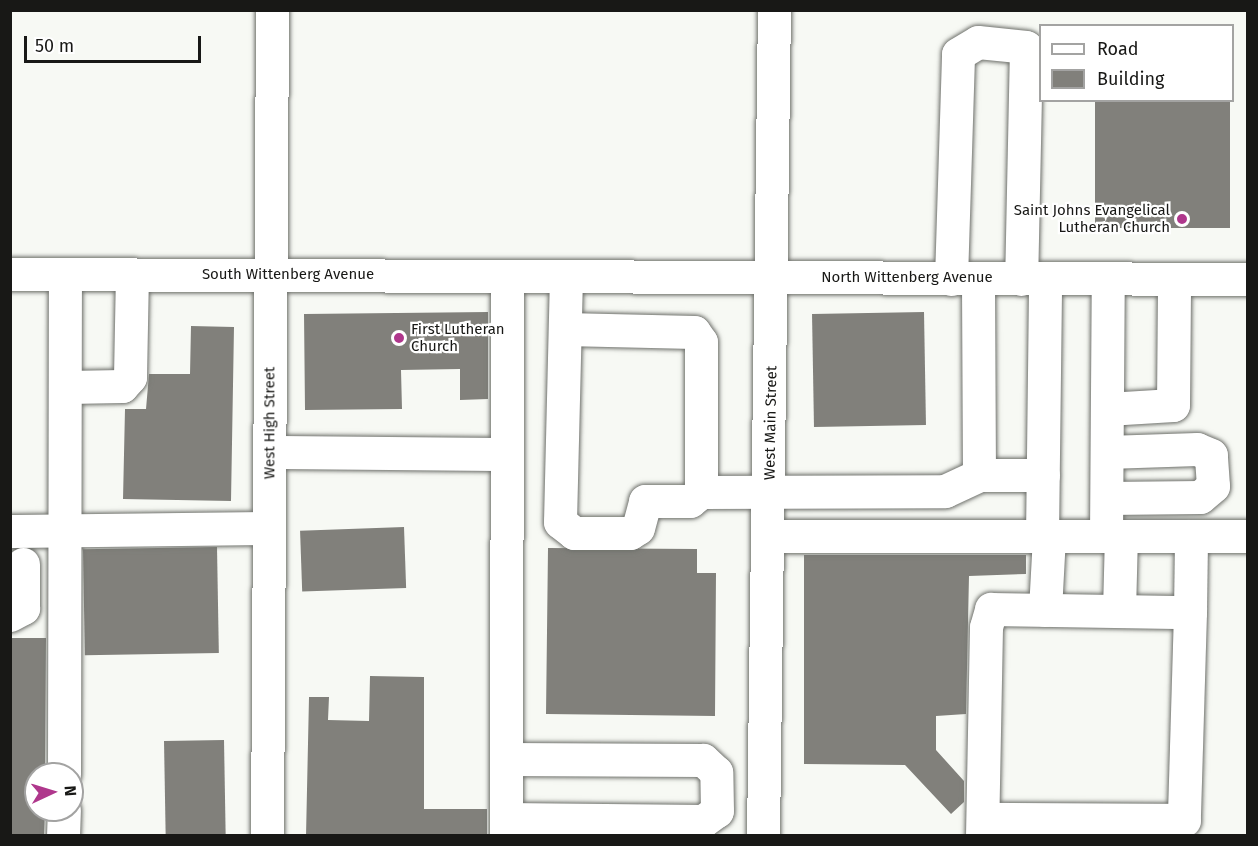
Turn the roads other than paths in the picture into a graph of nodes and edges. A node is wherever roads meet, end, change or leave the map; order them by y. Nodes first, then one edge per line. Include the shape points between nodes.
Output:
1 (272, 10) edge
2 (774, 10) edge
3 (10, 274) edge
4 (65, 274) junction
5 (132, 274) junction
6 (270, 275) junction
7 (507, 276) junction
8 (566, 276) junction
9 (773, 277) junction
10 (964, 279) junction
11 (1033, 279) junction
12 (1174, 279) junction
13 (1248, 279) edge
14 (1108, 280) junction
15 (564, 328) junction
16 (68, 387) junction
17 (1107, 409) junction
18 (270, 452) junction
19 (1107, 452) junction
20 (507, 454) junction
21 (978, 475) junction
22 (1042, 475) junction
23 (701, 492) junction
24 (771, 492) junction
25 (1107, 498) junction
26 (269, 528) junction
27 (39, 531) edge
28 (770, 536) junction
29 (1046, 536) junction
30 (1114, 536) junction
31 (1191, 536) junction
32 (1248, 536) edge
33 (17, 565) edge
34 (1045, 610) junction
35 (1119, 611) junction
36 (1190, 612) junction
37 (10, 615) edge
38 (506, 759) junction
39 (63, 762) edge
40 (506, 827) edge
41 (983, 827) edge
42 (267, 836) edge
43 (763, 836) edge

1 - 6 street, West High Street
2 - 9 street, West Main Street
3 - 4 street, South Wittenberg Avenue
4 - 5 street, South Wittenberg Avenue
4 - 16 street
5 - 6 street, South Wittenberg Avenue
5 - 16 street via 130,377 122,386
6 - 7 street, South Wittenberg Avenue
6 - 18 street, West High Street
7 - 8 street, South Wittenberg Avenue
7 - 20 street
8 - 9 street, North Wittenberg Avenue
8 - 15 street
9 - 10 street, North Wittenberg Avenue
9 - 24 street, West Main Street
10 - 11 street, North Wittenberg Avenue
10 - 11 street via 958,54 978,42 1026,47
10 - 21 street
11 - 14 street, North Wittenberg Avenue
11 - 22 street
12 - 13 street, North Wittenberg Avenue
12 - 14 street, North Wittenberg Avenue
12 - 17 street via 1173,405
14 - 17 street
15 - 23 street via 694,332 700,342
15 - 23 street via 560,522 574,533 630,533 638,528 639,508 645,501 690,501
16 - 27 street
17 - 19 street
18 - 20 street
18 - 26 street, West High Street
19 - 25 street
19 - 25 street via 1197,449 1211,455 1213,486 1200,497
20 - 38 street
21 - 22 street
21 - 24 street via 945,491
22 - 29 street
23 - 24 street
24 - 28 street, West Main Street
25 - 30 street
26 - 27 street
26 - 42 street, West High Street
27 - 33 street via 40,550
27 - 39 street
28 - 29 street
28 - 43 street, West Main Street
29 - 30 street
29 - 34 street
30 - 31 street
30 - 35 street
31 - 32 street
31 - 36 street
33 - 37 street via 23,608
34 - 35 street
34 - 41 street via 991,609 986,627
35 - 36 street
36 - 41 street via 1184,820
38 - 40 street
38 - 40 street via 703,760 716,772 717,811 704,821

